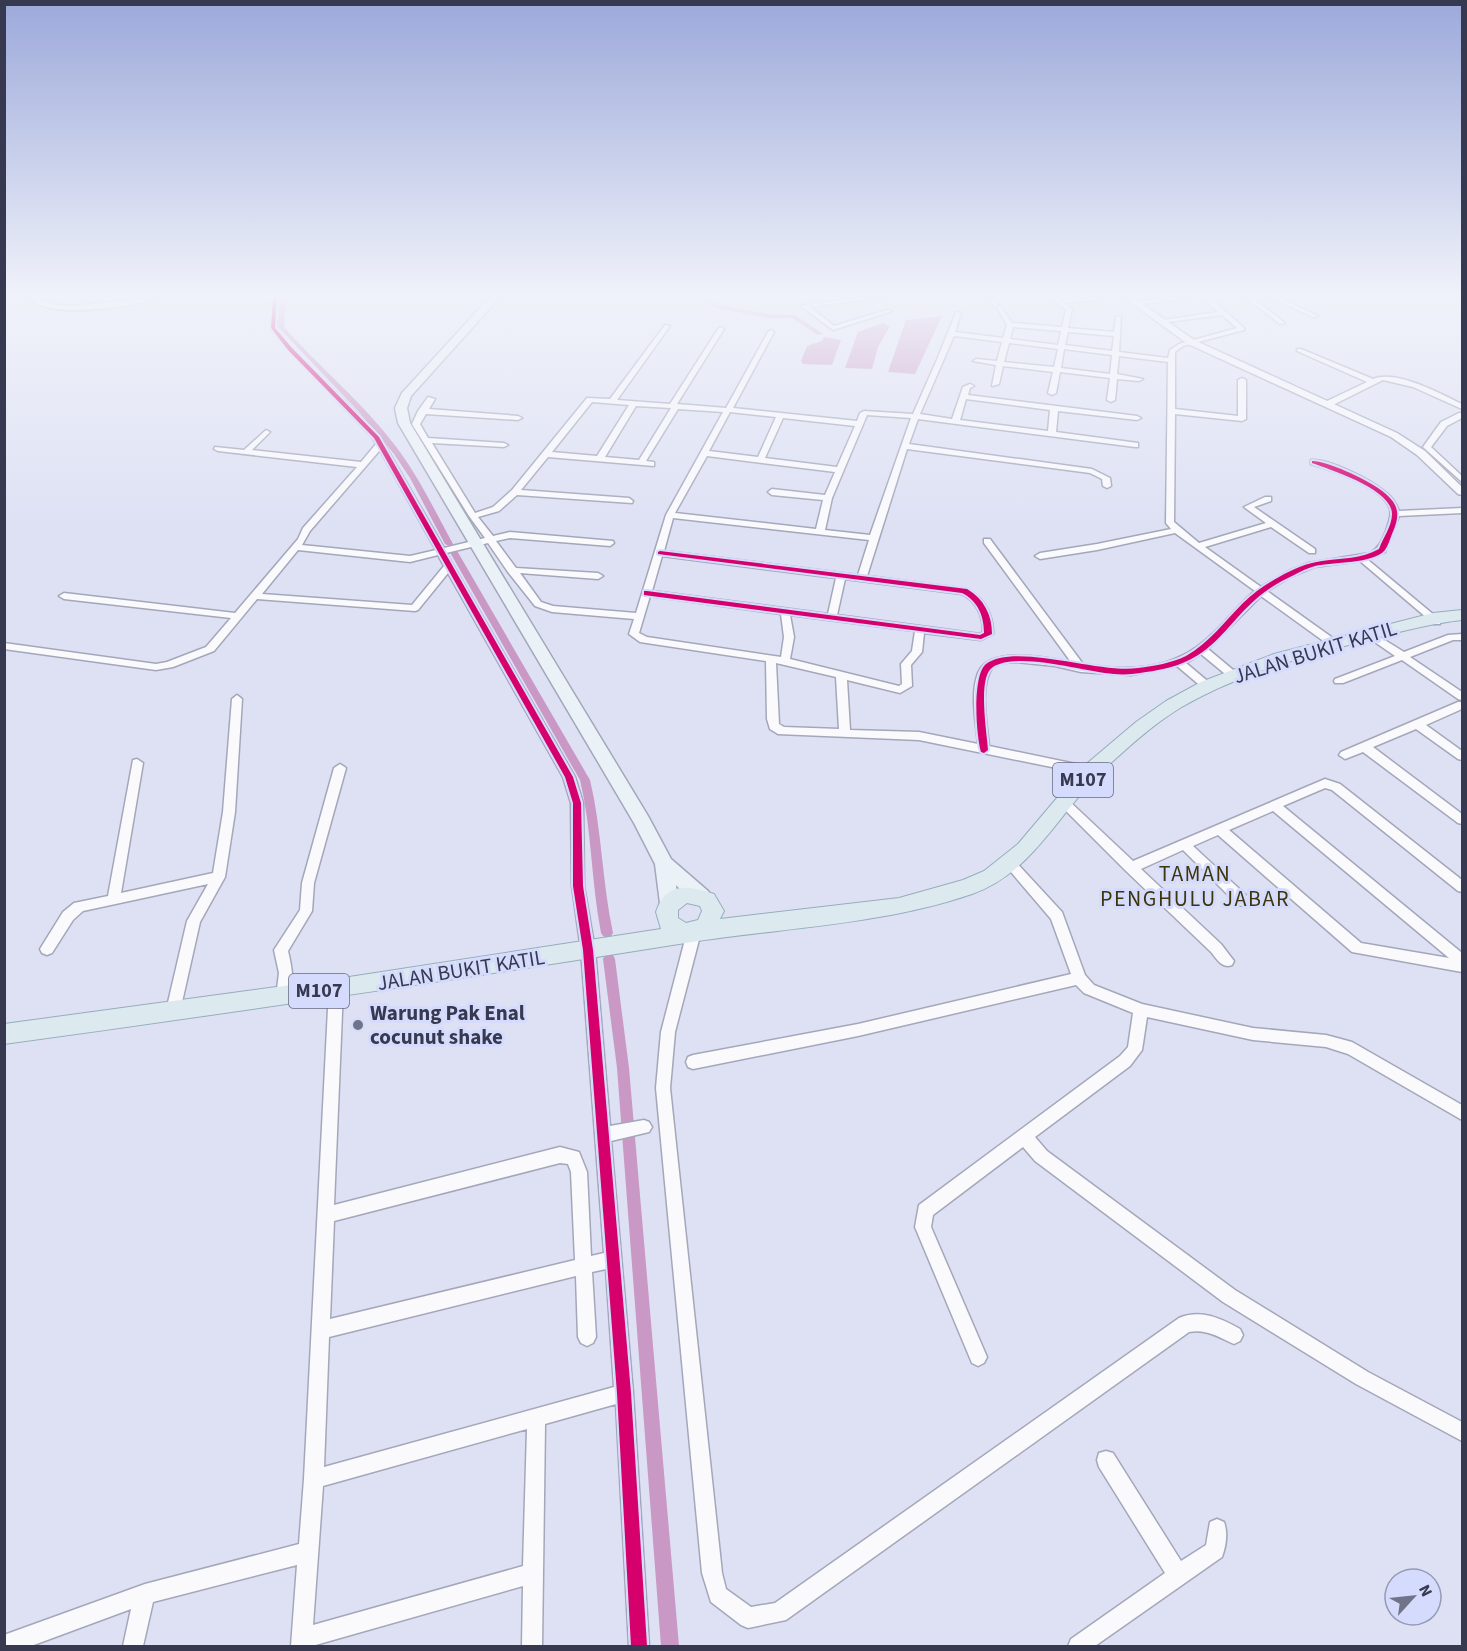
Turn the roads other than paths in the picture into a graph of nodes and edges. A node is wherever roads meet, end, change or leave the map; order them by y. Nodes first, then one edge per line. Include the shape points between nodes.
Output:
1 (314, 374) edge
2 (424, 374) edge
3 (632, 374) edge
4 (693, 374) edge
5 (748, 374) edge
6 (934, 374) edge
7 (998, 374) edge
8 (1057, 374) edge
9 (1095, 374) edge
10 (1171, 374) edge
11 (1262, 374) edge
12 (1355, 374) edge
13 (1113, 376) junction
14 (1139, 379) dead end
15 (1242, 380) dead end
16 (1373, 382) junction
17 (995, 384) dead end
18 (970, 386) dead end
19 (1052, 393) dead end
20 (964, 397) junction
21 (431, 399) dead end
22 (1111, 400) dead end
23 (612, 402) junction
24 (633, 404) junction
25 (1328, 404) junction
26 (673, 407) junction
27 (1462, 407) edge
28 (1054, 409) junction
29 (729, 410) junction
30 (422, 411) junction
31 (1170, 411) junction
32 (781, 415) junction
33 (1462, 415) edge
34 (915, 417) junction
35 (518, 418) dead end
36 (1137, 418) dead end
37 (955, 422) junction
38 (859, 424) junction
39 (266, 432) dead end
40 (1052, 435) junction
41 (426, 440) junction
42 (381, 444) junction
43 (504, 445) dead end
44 (1135, 445) dead end
45 (905, 446) junction
46 (218, 449) dead end
47 (246, 452) junction
48 (705, 453) junction
49 (546, 454) junction
50 (761, 459) junction
51 (599, 460) junction
52 (1314, 462) dead end
53 (641, 463) junction
54 (651, 464) dead end
55 (362, 465) junction
56 (840, 470) junction
57 (1462, 480) edge
58 (1107, 486) dead end
59 (515, 492) junction
60 (772, 492) dead end
61 (1462, 492) edge
62 (828, 498) junction
63 (1268, 499) dead end
64 (629, 501) dead end
65 (1462, 510) edge
66 (1395, 514) junction
67 (670, 515) junction
68 (473, 516) junction
69 (1272, 524) junction
70 (1176, 530) junction
71 (820, 532) junction
72 (489, 538) junction
73 (874, 538) junction
74 (987, 541) dead end
75 (474, 542) junction
76 (610, 543) dead end
77 (1197, 546) junction
78 (295, 548) junction
79 (1312, 551) dead end
80 (441, 552) junction
81 (660, 553) junction
82 (1040, 556) dead end
83 (1361, 558) junction
84 (449, 566) junction
85 (511, 570) junction
86 (841, 575) junction
87 (598, 576) dead end
88 (862, 577) junction
89 (1261, 591) junction
90 (647, 593) junction
91 (64, 596) dead end
92 (255, 596) junction
93 (785, 611) junction
94 (1462, 615) edge
95 (238, 616) junction
96 (637, 616) junction
97 (832, 618) junction
98 (1462, 620) edge
99 (1429, 621) junction
100 (920, 629) junction
101 (1370, 634) junction
102 (1462, 637) edge
103 (1333, 642) junction
104 (4, 646) edge
105 (1201, 650) junction
106 (1403, 657) junction
107 (771, 658) junction
108 (785, 661) junction
109 (1178, 662) junction
110 (1081, 669) junction
111 (840, 675) junction
112 (1234, 676) junction
113 (1339, 681) dead end
114 (1207, 686) junction
115 (1462, 697) edge
116 (237, 699) dead end
117 (1462, 705) edge
118 (1418, 724) junction
119 (845, 734) junction
120 (1365, 747) junction
121 (984, 750) junction
122 (1345, 755) dead end
123 (1462, 756) edge
124 (137, 763) dead end
125 (340, 768) dead end
126 (1091, 771) junction
127 (1064, 803) junction
128 (1274, 805) junction
129 (1462, 820) edge
130 (1220, 829) junction
131 (1184, 844) junction
132 (1009, 862) junction
133 (664, 864) junction
134 (1130, 868) junction
135 (219, 877) junction
136 (1462, 887) edge
137 (704, 898) junction
138 (114, 899) junction
139 (1243, 901) dead end
140 (667, 908) junction
141 (753, 923) junction
142 (694, 932) junction
143 (632, 942) junction
144 (47, 949) dead end
145 (588, 950) junction
146 (1227, 961) dead end
147 (1462, 961) edge
148 (1462, 966) edge
149 (1079, 978) junction
150 (336, 989) junction
151 (283, 996) junction
152 (1141, 1010) junction
153 (173, 1011) junction
154 (4, 1034) edge
155 (693, 1062) dead end
156 (1462, 1113) edge
157 (644, 1127) dead end
158 (603, 1135) junction
159 (1025, 1137) junction
160 (326, 1215) junction
161 (613, 1259) junction
162 (583, 1267) junction
163 (320, 1330) junction
164 (1234, 1335) dead end
165 (587, 1338) dead end
166 (978, 1357) dead end
167 (624, 1393) junction
168 (536, 1417) junction
169 (1462, 1432) edge
170 (1106, 1460) dead end
171 (314, 1479) junction
172 (1217, 1529) dead end
173 (308, 1552) junction
174 (534, 1573) junction
175 (1179, 1576) junction
176 (145, 1594) junction
177 (301, 1643) edge
178 (4, 1646) edge
179 (133, 1647) edge
180 (532, 1647) edge
181 (639, 1647) edge
182 (1078, 1647) edge

1 - 42 street
2 - 75 main road via 406,394 401,408 407,431
3 - 23 street
4 - 26 street
5 - 29 street
6 - 34 street
7 - 17 street
8 - 19 street
9 - 13 street
10 - 31 street
11 - 25 street
12 - 16 street
13 - 14 street
13 - 22 street
15 - 31 street via 1242,419
16 - 25 street
16 - 27 street via 1386,379 1419,387
18 - 20 street
20 - 28 street
20 - 37 street
21 - 30 street
23 - 24 street
23 - 49 street via 587,401
24 - 26 street
24 - 51 street
25 - 61 street via 1404,441
26 - 29 street
26 - 53 street
28 - 36 street
28 - 40 street
29 - 32 street
29 - 48 street
30 - 35 street
30 - 41 street via 416,422
31 - 70 street via 1168,517
32 - 38 street
32 - 50 street
33 - 57 street via 1444,424 1427,447
34 - 37 street
34 - 38 street via 870,411 864,413
34 - 45 street
37 - 40 street
38 - 56 street
39 - 47 street
40 - 44 street
41 - 43 street
41 - 68 street
42 - 55 street
42 - 80 street
45 - 58 street via 1092,471 1106,478
45 - 73 street
46 - 47 street
47 - 55 street
48 - 50 street
48 - 67 street
49 - 51 street
49 - 59 street
50 - 56 street
51 - 53 street
52 - 66 street via 1352,476 1380,493 1390,501
53 - 54 street
55 - 78 street
56 - 62 street
59 - 64 street
59 - 68 street via 496,509
60 - 62 street
62 - 71 street
63 - 69 street via 1248,507
65 - 66 street
66 - 83 street via 1382,550
67 - 71 street
67 - 81 street
68 - 72 street
69 - 77 street
69 - 79 street
70 - 77 street
70 - 82 street
71 - 73 street
72 - 75 street
72 - 76 street via 510,535
72 - 85 street
73 - 88 street
74 - 110 street
75 - 80 street
75 - 133 main road
77 - 89 street
78 - 80 street via 410,559
78 - 92 street
80 - 84 street
81 - 86 street
81 - 90 street
83 - 89 street via 1304,568
83 - 99 street
84 - 92 street via 415,608
84 - 145 street via 569,777 577,803 578,886
85 - 87 street
85 - 96 street via 538,604 546,608
86 - 88 street
86 - 97 street
88 - 100 street via 964,591 974,597 989,620 988,634 981,637
89 - 103 street
89 - 105 street
90 - 93 street
90 - 96 street
91 - 95 street
92 - 95 street
93 - 97 street
93 - 108 street via 789,637
94 - 99 main road, JALAN BUKIT KATIL / M107
95 - 104 street via 210,650 169,666
96 - 107 street via 634,634 644,640
97 - 100 street
98 - 99 main road, JALAN BUKIT KATIL / M107
99 - 101 main road, JALAN BUKIT KATIL / M107
100 - 111 street via 917,652 906,664 909,681 904,689
101 - 103 main road, JALAN BUKIT KATIL / M107
101 - 106 street
102 - 106 street via 1452,637
103 - 112 main road, JALAN BUKIT KATIL / M107
105 - 109 street
105 - 112 street
106 - 113 street
106 - 115 street
107 - 108 street
107 - 119 street via 774,726 786,732
108 - 111 street
109 - 110 street via 1129,672
109 - 114 street
110 - 121 street via 1025,658 1000,660 986,667 980,679
111 - 119 street
112 - 114 main road, JALAN BUKIT KATIL / M107
114 - 126 main road, JALAN BUKIT KATIL / M107 via 1142,726
116 - 135 street via 229,812
117 - 118 street
118 - 120 street
118 - 123 street
119 - 121 street via 919,736
120 - 122 street
120 - 129 street
121 - 126 street
124 - 138 street
125 - 151 street via 308,883 306,911 281,950
126 - 127 main road, JALAN BUKIT KATIL / M107
127 - 132 main road, JALAN BUKIT KATIL / M107
127 - 134 street
128 - 130 street
128 - 136 street via 1330,783
128 - 147 street
130 - 131 street
130 - 148 street via 1357,948
131 - 134 street
131 - 139 street
132 - 141 main road, JALAN BUKIT KATIL / M107 via 991,877 968,887 899,906
132 - 149 street via 1057,916
133 - 137 main road
133 - 140 main road
134 - 146 street
135 - 138 street
135 - 153 street via 194,921
137 - 140 main road, M107 via 686,894 672,900
137 - 141 main road, M107
137 - 142 main road via 711,905 712,917 706,927
138 - 144 street via 74,910
140 - 142 main road via 666,917 673,928
140 - 143 main road, M107 via 645,935
141 - 142 main road, M107
142 - 143 main road, M107
142 - 164 street via 668,1032 663,1088 711,1573 717,1595 748,1618 779,1612 1185,1324 1196,1320 1209,1322
143 - 145 main road, JALAN BUKIT KATIL / M107
145 - 150 main road, JALAN BUKIT KATIL / M107
145 - 158 street
149 - 152 street via 1089,989
149 - 155 street via 858,1030
150 - 151 main road, JALAN BUKIT KATIL / M107
150 - 160 street
151 - 153 main road, JALAN BUKIT KATIL / M107
152 - 156 street via 1253,1034 1326,1041 1352,1048
152 - 159 street via 1136,1050
153 - 154 main road, JALAN BUKIT KATIL / M107
157 - 158 street
158 - 161 street
159 - 166 street via 926,1211 923,1227
159 - 169 street via 1041,1156 1229,1296 1362,1378
160 - 162 street via 560,1155 573,1157 579,1172
160 - 163 street
161 - 162 street
161 - 167 street
162 - 163 street
162 - 165 street
163 - 171 street
167 - 168 street
167 - 181 street
168 - 171 street
168 - 174 street
170 - 175 street
171 - 173 street
172 - 175 street via 1215,1550
173 - 176 street
173 - 177 street
174 - 177 street
174 - 180 street
175 - 182 street
176 - 178 street
176 - 179 street

